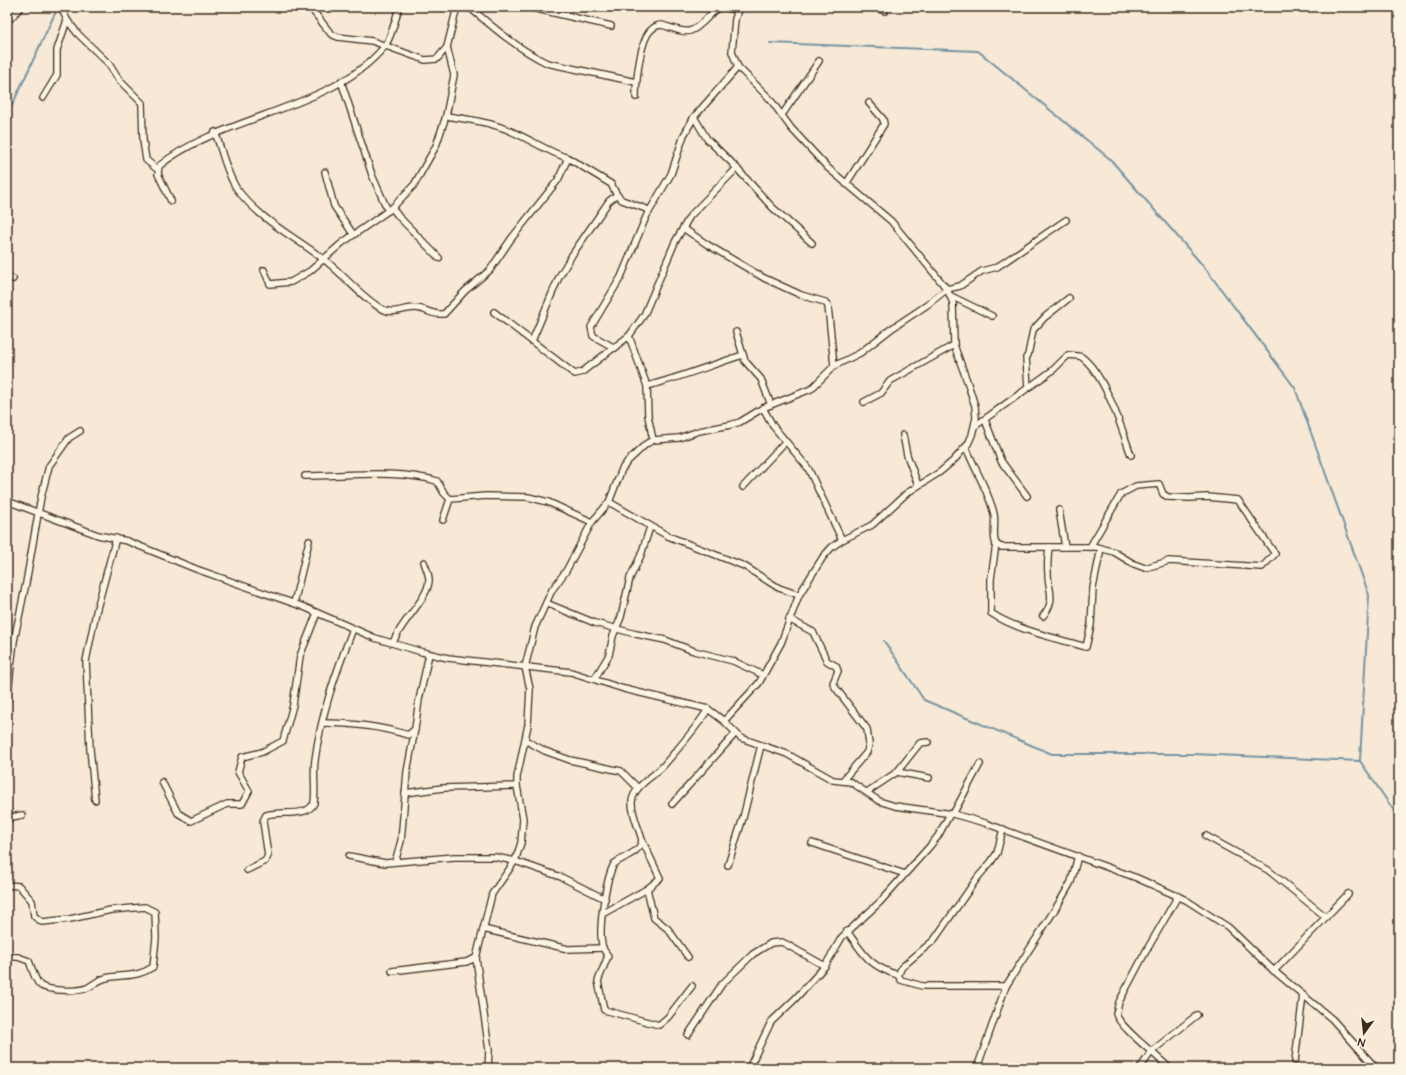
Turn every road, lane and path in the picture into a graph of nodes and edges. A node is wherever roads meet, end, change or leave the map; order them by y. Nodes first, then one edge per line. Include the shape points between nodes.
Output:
1 (21, 7) edge
2 (61, 7) edge
3 (310, 7) edge
4 (400, 7) edge
5 (457, 7) edge
6 (470, 7) edge
7 (528, 7) edge
8 (721, 7) edge
9 (725, 7) edge
10 (873, 7) edge
11 (738, 9) edge
12 (885, 11) dead end
13 (67, 20) junction
14 (7, 22) edge
15 (611, 26) dead end
16 (385, 45) junction
17 (447, 47) junction
18 (819, 61) dead end
19 (738, 67) junction
20 (341, 81) junction
21 (636, 82) junction
22 (636, 97) dead end
23 (43, 98) dead end
24 (869, 103) dead end
25 (782, 115) junction
26 (446, 116) junction
27 (694, 117) junction
28 (216, 132) junction
29 (568, 158) junction
30 (737, 168) junction
31 (157, 169) junction
32 (325, 172) dead end
33 (846, 184) junction
34 (617, 195) junction
35 (171, 201) dead end
36 (390, 210) junction
37 (649, 210) junction
38 (1066, 220) dead end
39 (683, 228) junction
40 (353, 234) junction
41 (812, 243) dead end
42 (323, 258) junction
43 (439, 258) dead end
44 (264, 270) dead end
45 (947, 289) junction
46 (951, 296) junction
47 (1069, 298) dead end
48 (494, 312) dead end
49 (992, 316) dead end
50 (736, 332) dead end
51 (629, 336) junction
52 (532, 341) junction
53 (954, 345) junction
54 (615, 348) junction
55 (743, 355) junction
56 (834, 366) junction
57 (647, 386) junction
58 (1028, 387) junction
59 (864, 402) dead end
60 (771, 405) junction
61 (763, 408) junction
62 (985, 420) junction
63 (975, 426) junction
64 (80, 431) dead end
65 (903, 435) dead end
66 (653, 440) junction
67 (785, 442) junction
68 (966, 447) junction
69 (1131, 455) dead end
70 (305, 476) dead end
71 (918, 485) junction
72 (743, 487) dead end
73 (1027, 496) dead end
74 (450, 499) junction
75 (7, 501) edge
76 (608, 502) junction
77 (1059, 510) dead end
78 (37, 511) junction
79 (443, 520) dead end
80 (592, 522) junction
81 (650, 527) junction
82 (116, 538) junction
83 (842, 540) junction
84 (310, 541) dead end
85 (996, 544) junction
86 (1049, 547) junction
87 (1065, 547) junction
88 (1090, 547) junction
89 (1101, 548) junction
90 (424, 562) dead end
91 (798, 595) junction
92 (294, 603) junction
93 (546, 603) junction
94 (317, 613) junction
95 (1043, 616) dead end
96 (789, 619) junction
97 (353, 629) junction
98 (616, 629) junction
99 (393, 643) junction
100 (429, 654) junction
101 (525, 667) junction
102 (763, 675) junction
103 (595, 678) junction
104 (7, 701) edge
105 (708, 709) junction
106 (724, 721) junction
107 (322, 723) junction
108 (416, 729) junction
109 (735, 734) junction
110 (526, 740) junction
111 (928, 742) dead end
112 (761, 745) junction
113 (980, 764) dead end
114 (897, 772) junction
115 (929, 778) dead end
116 (843, 780) junction
117 (162, 782) dead end
118 (517, 786) junction
119 (638, 788) junction
120 (867, 792) junction
121 (405, 793) junction
122 (95, 800) dead end
123 (672, 804) dead end
124 (951, 814) junction
125 (22, 815) dead end
126 (7, 818) edge
127 (1003, 829) junction
128 (1206, 836) dead end
129 (642, 840) junction
130 (812, 843) dead end
131 (349, 856) dead end
132 (1078, 856) junction
133 (515, 861) junction
134 (395, 862) junction
135 (728, 865) dead end
136 (247, 870) dead end
137 (905, 874) junction
138 (7, 885) edge
139 (647, 889) junction
140 (1348, 894) dead end
141 (1178, 896) junction
142 (605, 899) junction
143 (604, 913) junction
144 (1326, 917) junction
145 (483, 929) junction
146 (847, 931) junction
147 (603, 948) junction
148 (7, 957) edge
149 (688, 957) dead end
150 (476, 958) junction
151 (824, 966) junction
152 (392, 971) dead end
153 (1274, 971) junction
154 (898, 975) junction
155 (692, 986) dead end
156 (1006, 986) junction
157 (1303, 995) junction
158 (1197, 1015) dead end
159 (688, 1034) dead end
160 (1152, 1051) junction
161 (1295, 1061) dead end
162 (488, 1068) edge
163 (749, 1068) edge
164 (978, 1068) edge
165 (1140, 1068) edge
166 (1169, 1068) edge
167 (1376, 1068) edge

1 - 14 street
2 - 13 street
3 - 16 street via 331,34
4 - 16 street
5 - 17 street
6 - 21 street via 505,37 541,60
7 - 15 street
8 - 21 street via 692,31 686,32 662,24 650,30
9 - 11 street
10 - 12 street
11 - 19 street via 732,52
13 - 23 street via 57,50 57,75
13 - 31 street via 142,103 146,160
16 - 17 street via 425,60 437,59
16 - 20 street via 364,66
17 - 26 street via 454,75
18 - 25 street
19 - 25 street via 770,98
19 - 27 street
20 - 28 street via 308,97
20 - 36 street via 372,175
21 - 22 street
24 - 33 street via 883,118 884,124
25 - 33 street via 819,159
26 - 29 street via 504,128
26 - 36 street via 436,146 423,170 405,197
27 - 30 street via 707,139
27 - 37 street via 684,135 671,174
28 - 31 street via 162,163
28 - 42 street via 232,179 246,200 284,233
29 - 34 street via 611,184
29 - 42 street via 558,180 490,270 465,291 444,314 417,308 394,312 382,309 345,280
30 - 39 street via 690,216
30 - 41 street via 772,207
31 - 35 street
32 - 40 street via 334,206
33 - 45 street via 890,221
34 - 37 street via 622,200
34 - 52 street via 609,201 559,277
36 - 40 street
36 - 43 street
37 - 54 street via 620,277 591,327 593,336
38 - 45 street via 997,267 982,271 960,286
39 - 51 street via 644,315
39 - 56 street via 764,278 801,295 825,302 828,306
40 - 42 street
42 - 44 street via 310,271 291,282 270,284
45 - 46 street
45 - 56 street via 860,353
46 - 49 street
46 - 53 street
47 - 58 street via 1033,330 1026,358
48 - 52 street
50 - 55 street
51 - 54 street
51 - 57 street
52 - 54 street via 575,374 582,372
53 - 59 street via 890,381 881,393
53 - 63 street via 975,406
55 - 57 street
55 - 60 street via 761,379
56 - 60 street via 811,389
57 - 66 street
58 - 62 street
58 - 69 street via 1053,370 1068,355 1082,357 1094,370 1116,412
60 - 61 street
61 - 66 street via 730,425 680,438
61 - 67 street
62 - 63 street
62 - 73 street via 1001,461
63 - 68 street
64 - 78 street via 69,438 49,466
65 - 71 street
66 - 76 street via 628,460
67 - 72 street
67 - 83 street via 808,468
68 - 71 street via 940,472
68 - 85 street via 994,513
70 - 74 street via 422,477 437,481
71 - 83 street via 872,525
74 - 79 street
74 - 80 street via 486,496 538,499
75 - 78 street
76 - 80 street
76 - 81 street
77 - 87 street
78 - 82 street via 98,535
78 - 104 street via 14,641
80 - 93 street
81 - 91 street via 744,566 779,588
81 - 98 street via 630,578
82 - 92 street
82 - 122 street via 86,660
83 - 91 street via 823,557
84 - 92 street
85 - 86 street via 1001,547
85 - 89 street via 990,612 998,618 1045,636 1086,647
86 - 87 street
86 - 95 street via 1050,605
87 - 88 street
88 - 89 street
88 - 89 street via 1121,494 1136,486 1159,484 1163,494 1168,497 1238,500 1274,554 1262,567 1169,561 1145,568
90 - 99 street via 428,573 428,586
91 - 96 street
92 - 94 street
93 - 98 street
93 - 101 street via 535,627
94 - 97 street
94 - 117 street via 300,656 293,705 284,741 242,758 238,772 249,791 242,804 227,804 191,821 178,813
96 - 102 street
96 - 116 street via 814,634 827,661 836,666 838,671 835,687 868,731 867,752
97 - 99 street
97 - 107 street via 337,670
98 - 102 street via 665,640 733,661
98 - 103 street via 606,661
99 - 100 street
100 - 101 street
100 - 108 street
101 - 103 street via 554,669
101 - 110 street via 530,689
102 - 106 street via 759,683
103 - 105 street via 624,689
105 - 106 street
105 - 119 street via 664,766
106 - 109 street
107 - 108 street via 383,727 408,735
107 - 136 street via 315,761 314,803 307,811 276,812 266,815 263,821 268,856 265,861
108 - 121 street
109 - 112 street
109 - 123 street
110 - 118 street
110 - 119 street via 545,751 570,760 621,771
111 - 114 street via 920,743
112 - 116 street via 787,754 833,780
112 - 135 street via 743,818
113 - 124 street
114 - 115 street
114 - 120 street
116 - 120 street
118 - 121 street via 443,788
118 - 133 street via 523,820 522,843
119 - 129 street via 632,803
120 - 124 street via 880,801 895,806
121 - 134 street via 401,841
124 - 127 street
124 - 137 street via 938,836
125 - 126 street
127 - 132 street
127 - 154 street via 997,853 991,862 934,940 902,967
128 - 144 street via 1268,870
129 - 139 street via 660,878
129 - 142 street via 639,849 614,864
130 - 137 street
131 - 134 street via 385,863
132 - 141 street
132 - 156 street via 1071,882
133 - 134 street via 495,857 461,857
133 - 142 street via 561,877
133 - 145 street via 492,894
137 - 146 street via 877,906
138 - 148 street via 19,886 32,901 34,916 42,922 145,907 155,912 156,938 153,967 143,974 106,978 86,988 73,990 45,989 39,984 29,961
139 - 143 street
139 - 149 street via 654,918 668,929
140 - 144 street
141 - 153 street via 1228,928
141 - 160 street via 1145,952 1116,1014 1128,1030
142 - 143 street
143 - 147 street via 601,925
144 - 153 street
145 - 147 street via 568,949
145 - 150 street
146 - 151 street
146 - 154 street via 866,959 883,971
147 - 155 street via 608,956 598,981 604,1010 659,1025
150 - 152 street via 466,962
150 - 162 street via 489,1050
151 - 159 street via 782,942 771,942 753,954 722,984
151 - 163 street via 771,1022
153 - 157 street
154 - 156 street via 901,980 922,986
156 - 164 street
157 - 161 street
157 - 167 street via 1346,1032
158 - 160 street
160 - 165 street
160 - 166 street

